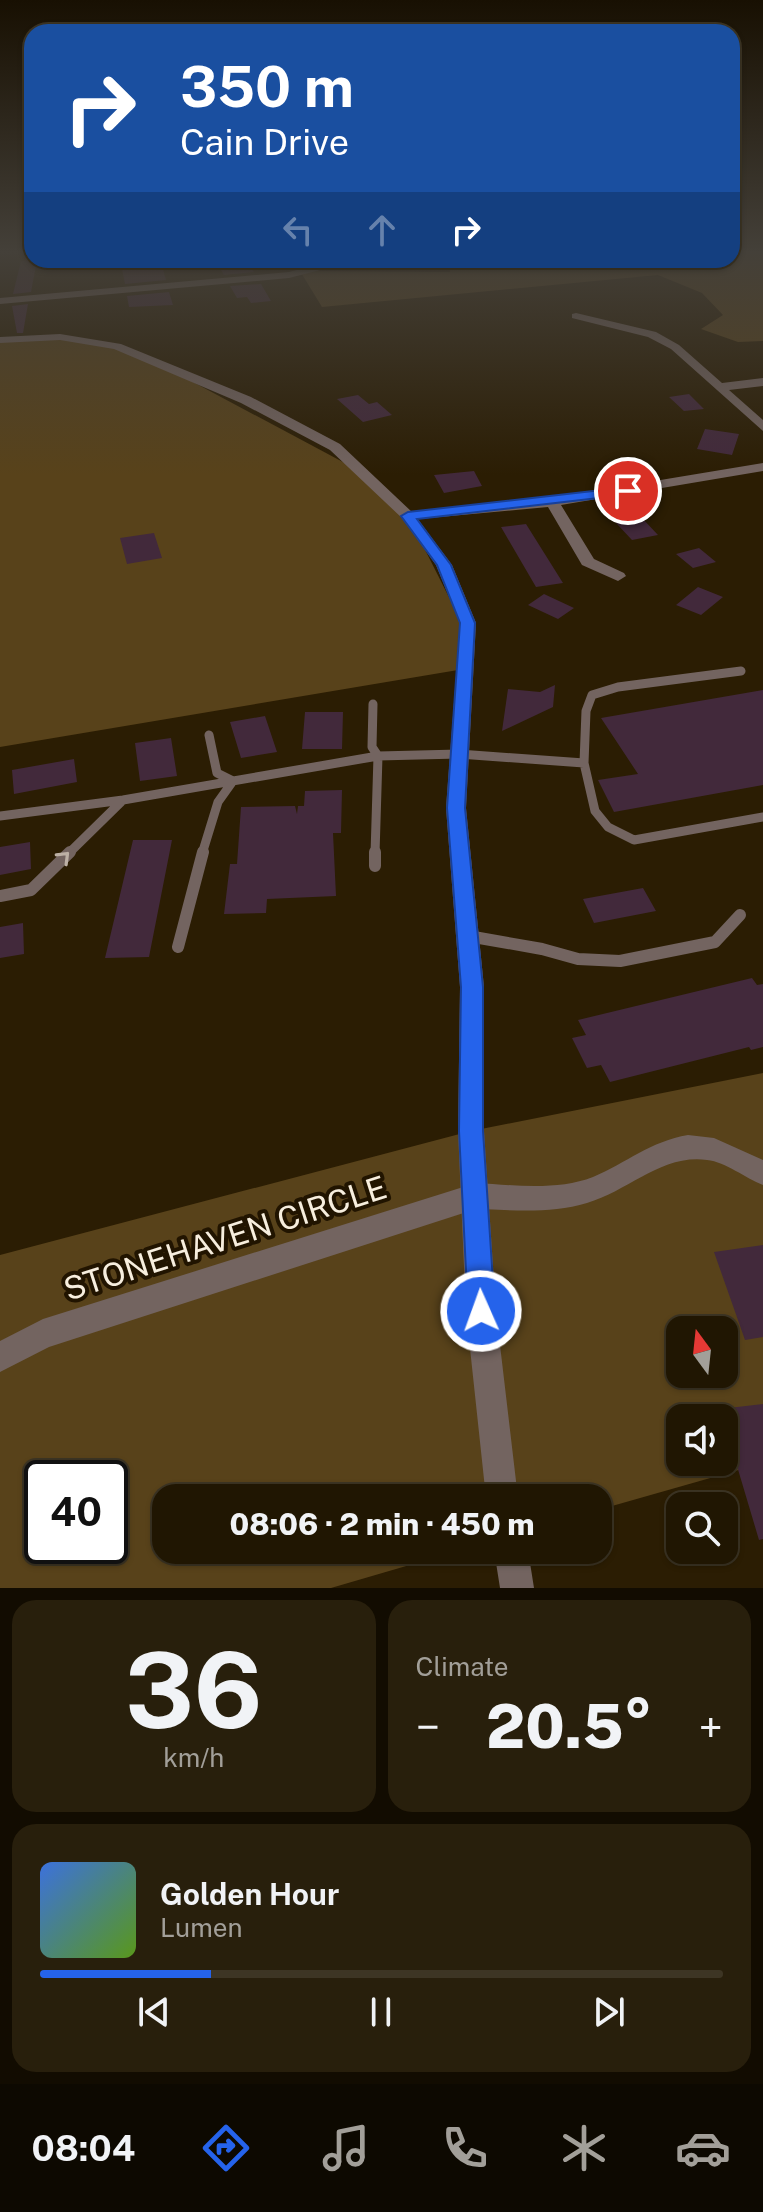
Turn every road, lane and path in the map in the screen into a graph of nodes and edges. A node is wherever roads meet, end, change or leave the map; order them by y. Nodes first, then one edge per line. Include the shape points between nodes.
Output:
1 (619, 326) edge
2 (0, 340) edge
3 (763, 382) edge
4 (719, 387) junction
5 (763, 427) edge
6 (763, 467) edge
7 (552, 502) junction
8 (408, 516) junction
9 (618, 576) dead end
10 (741, 671) dead end
11 (373, 704) dead end
12 (209, 735) dead end
13 (459, 754) junction
14 (378, 756) junction
15 (584, 763) junction
16 (233, 781) junction
17 (123, 800) junction
18 (0, 816) edge
19 (763, 817) edge
20 (375, 866) dead end
21 (0, 896) edge
22 (740, 915) dead end
23 (468, 936) junction
24 (178, 947) dead end
25 (763, 1173) edge
26 (476, 1196) junction
27 (0, 1357) edge
28 (500, 1484) edge
29 (513, 1564) edge
30 (517, 1588) edge

1 - 4 street via 652,334 675,347
2 - 8 street via 86,339 170,366 335,447
3 - 4 street
4 - 5 street
6 - 7 street
7 - 8 street
7 - 9 street via 588,562
8 - 13 street via 444,565 468,623
10 - 15 lane via 592,695 586,711
11 - 14 lane via 372,747
12 - 16 lane via 217,773
13 - 14 lane
13 - 15 lane
13 - 23 street via 456,808
14 - 16 lane
14 - 20 lane
15 - 19 lane via 592,811 615,833 634,840
16 - 17 lane
16 - 24 lane via 211,819
17 - 18 lane
21 -> 17 lane via 31,890
22 - 23 lane via 715,942 620,961 578,959
23 - 26 street
25 - 26 street, STONEHAVEN CIRCLE via 708,1148 682,1148 658,1152 589,1191
26 - 27 street, STONEHAVEN CIRCLE via 43,1334
26 - 28 street via 481,1311
29 - 30 street

